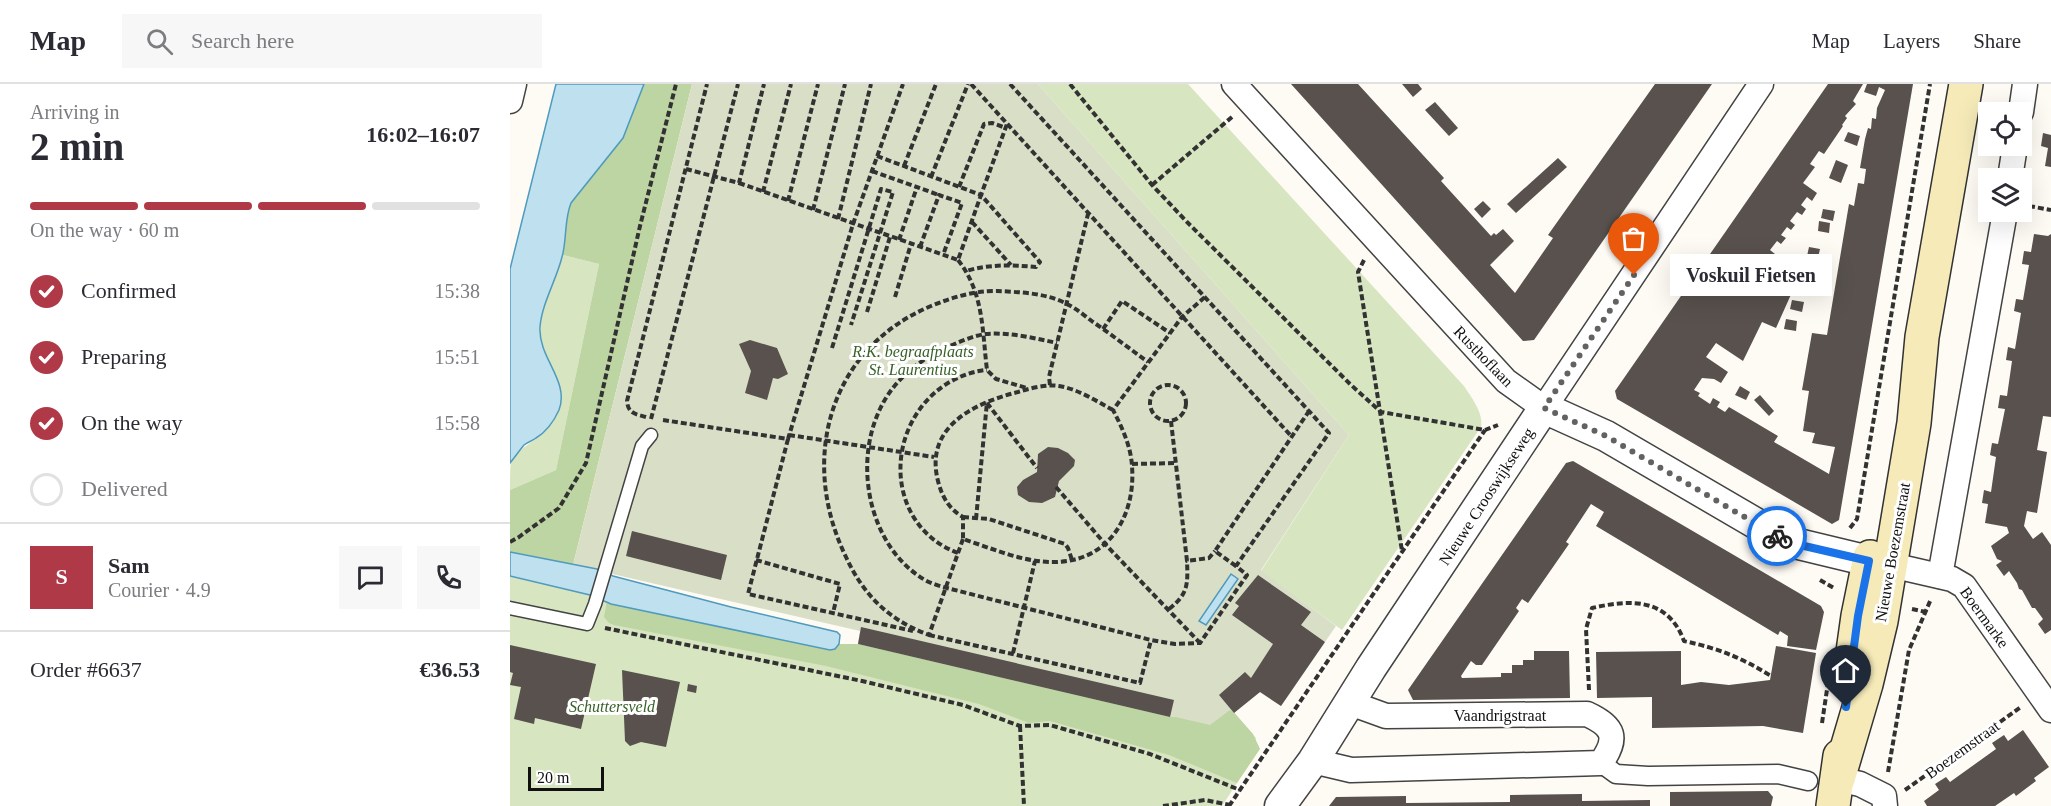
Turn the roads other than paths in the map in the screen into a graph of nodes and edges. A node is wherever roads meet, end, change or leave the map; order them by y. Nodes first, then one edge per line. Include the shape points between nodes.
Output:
1 (514, 84) edge
2 (1761, 84) edge
3 (1966, 84) edge
4 (2025, 84) edge
5 (1242, 93) edge
6 (510, 101) edge
7 (2022, 102) edge
8 (2003, 222) edge
9 (1544, 408) junction
10 (651, 435) dead end
11 (1867, 560) junction
12 (1940, 576) junction
13 (510, 608) edge
14 (2047, 697) edge
15 (1350, 702) junction
16 (1313, 760) junction
17 (1601, 763) junction
18 (1826, 788) edge
19 (1885, 802) edge
20 (1280, 806) edge

1 - 6 street
2 - 9 street, Nieuwe Crooswijkseweg
3 - 11 main road, Nieuwe Boezemstraat via 1922,337 1914,423
4 - 7 street
5 - 9 street, Rusthoflaan via 1506,381
8 - 12 street
9 - 11 street, Rusthoflaan via 1606,436 1786,541
9 - 15 street, Nieuwe Crooswijkseweg
10 - 13 lane via 642,446 587,624
11 - 12 street, Boermarke
11 - 18 main road, Nieuwe Boezemstraat via 1881,621 1866,684
12 - 14 street, Boermarke via 1964,586
15 - 16 street, Nieuwe Crooswijkseweg
15 - 17 street, Vaandrigstraat via 1386,716 1587,714 1605,723 1612,736 1611,749
16 - 17 street via 1352,770
16 - 20 street, Nieuwe Crooswijkseweg
17 - 18 street via 1616,774 1778,774
18 - 19 street via 1860,784

